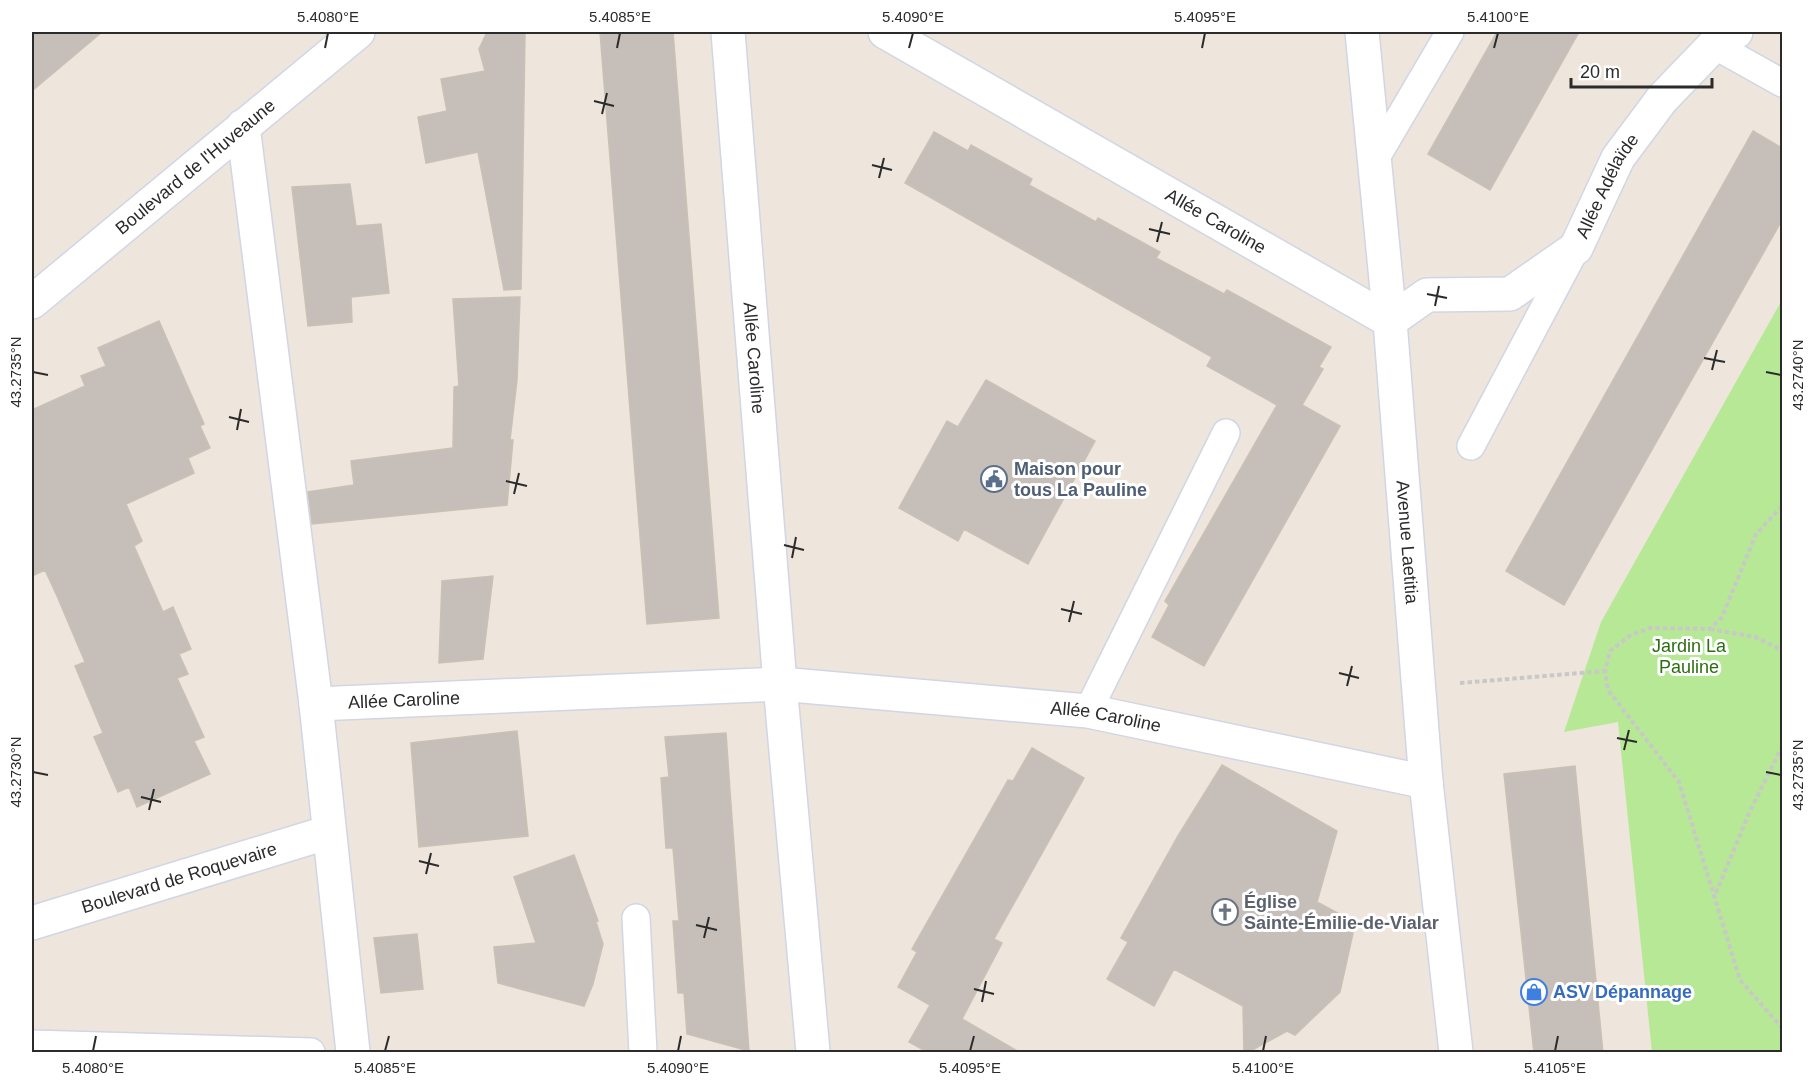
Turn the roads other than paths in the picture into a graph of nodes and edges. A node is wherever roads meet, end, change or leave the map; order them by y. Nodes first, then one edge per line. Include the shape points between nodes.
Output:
1 (358, 32) edge
2 (728, 32) edge
3 (885, 32) edge
4 (1362, 32) edge
5 (1450, 32) edge
6 (1725, 38) edge
7 (1782, 83) edge
8 (243, 126) junction
9 (1374, 161) junction
10 (1576, 248) junction
11 (32, 302) edge
12 (1390, 321) junction
13 (1226, 433) dead end
14 (1471, 446) dead end
15 (780, 684) junction
16 (316, 704) junction
17 (1089, 711) junction
18 (1426, 782) junction
19 (329, 832) junction
20 (636, 918) dead end
21 (32, 923) edge
22 (32, 1044) edge
23 (311, 1053) edge
24 (352, 1053) edge
25 (643, 1053) edge
26 (813, 1053) edge
27 (1456, 1053) edge

1 - 8 street, Boulevard de l'Huveaune
2 - 15 street, Allée Caroline
3 - 12 street, Allée Caroline
4 - 9 street, Avenue Laetitia
5 - 9 lane
6 - 7 lane
6 - 10 street, Allée Adélaïde via 1662,99 1618,158
8 - 11 street, Boulevard de l'Huveaune
8 - 16 street
9 - 12 street, Avenue Laetitia
10 - 12 street, Allée Adélaïde via 1510,294 1427,295
10 - 14 lane
12 - 18 street, Avenue Laetitia
13 - 17 lane
15 - 16 street, Allée Caroline
15 - 17 street, Allée Caroline
15 - 26 street, Allée Caroline
16 - 19 street
17 - 18 street, Allée Caroline
18 - 27 street, Avenue Laetitia
19 - 21 street, Boulevard de Roquevaire
19 - 24 street
20 - 25 lane
22 - 23 lane

